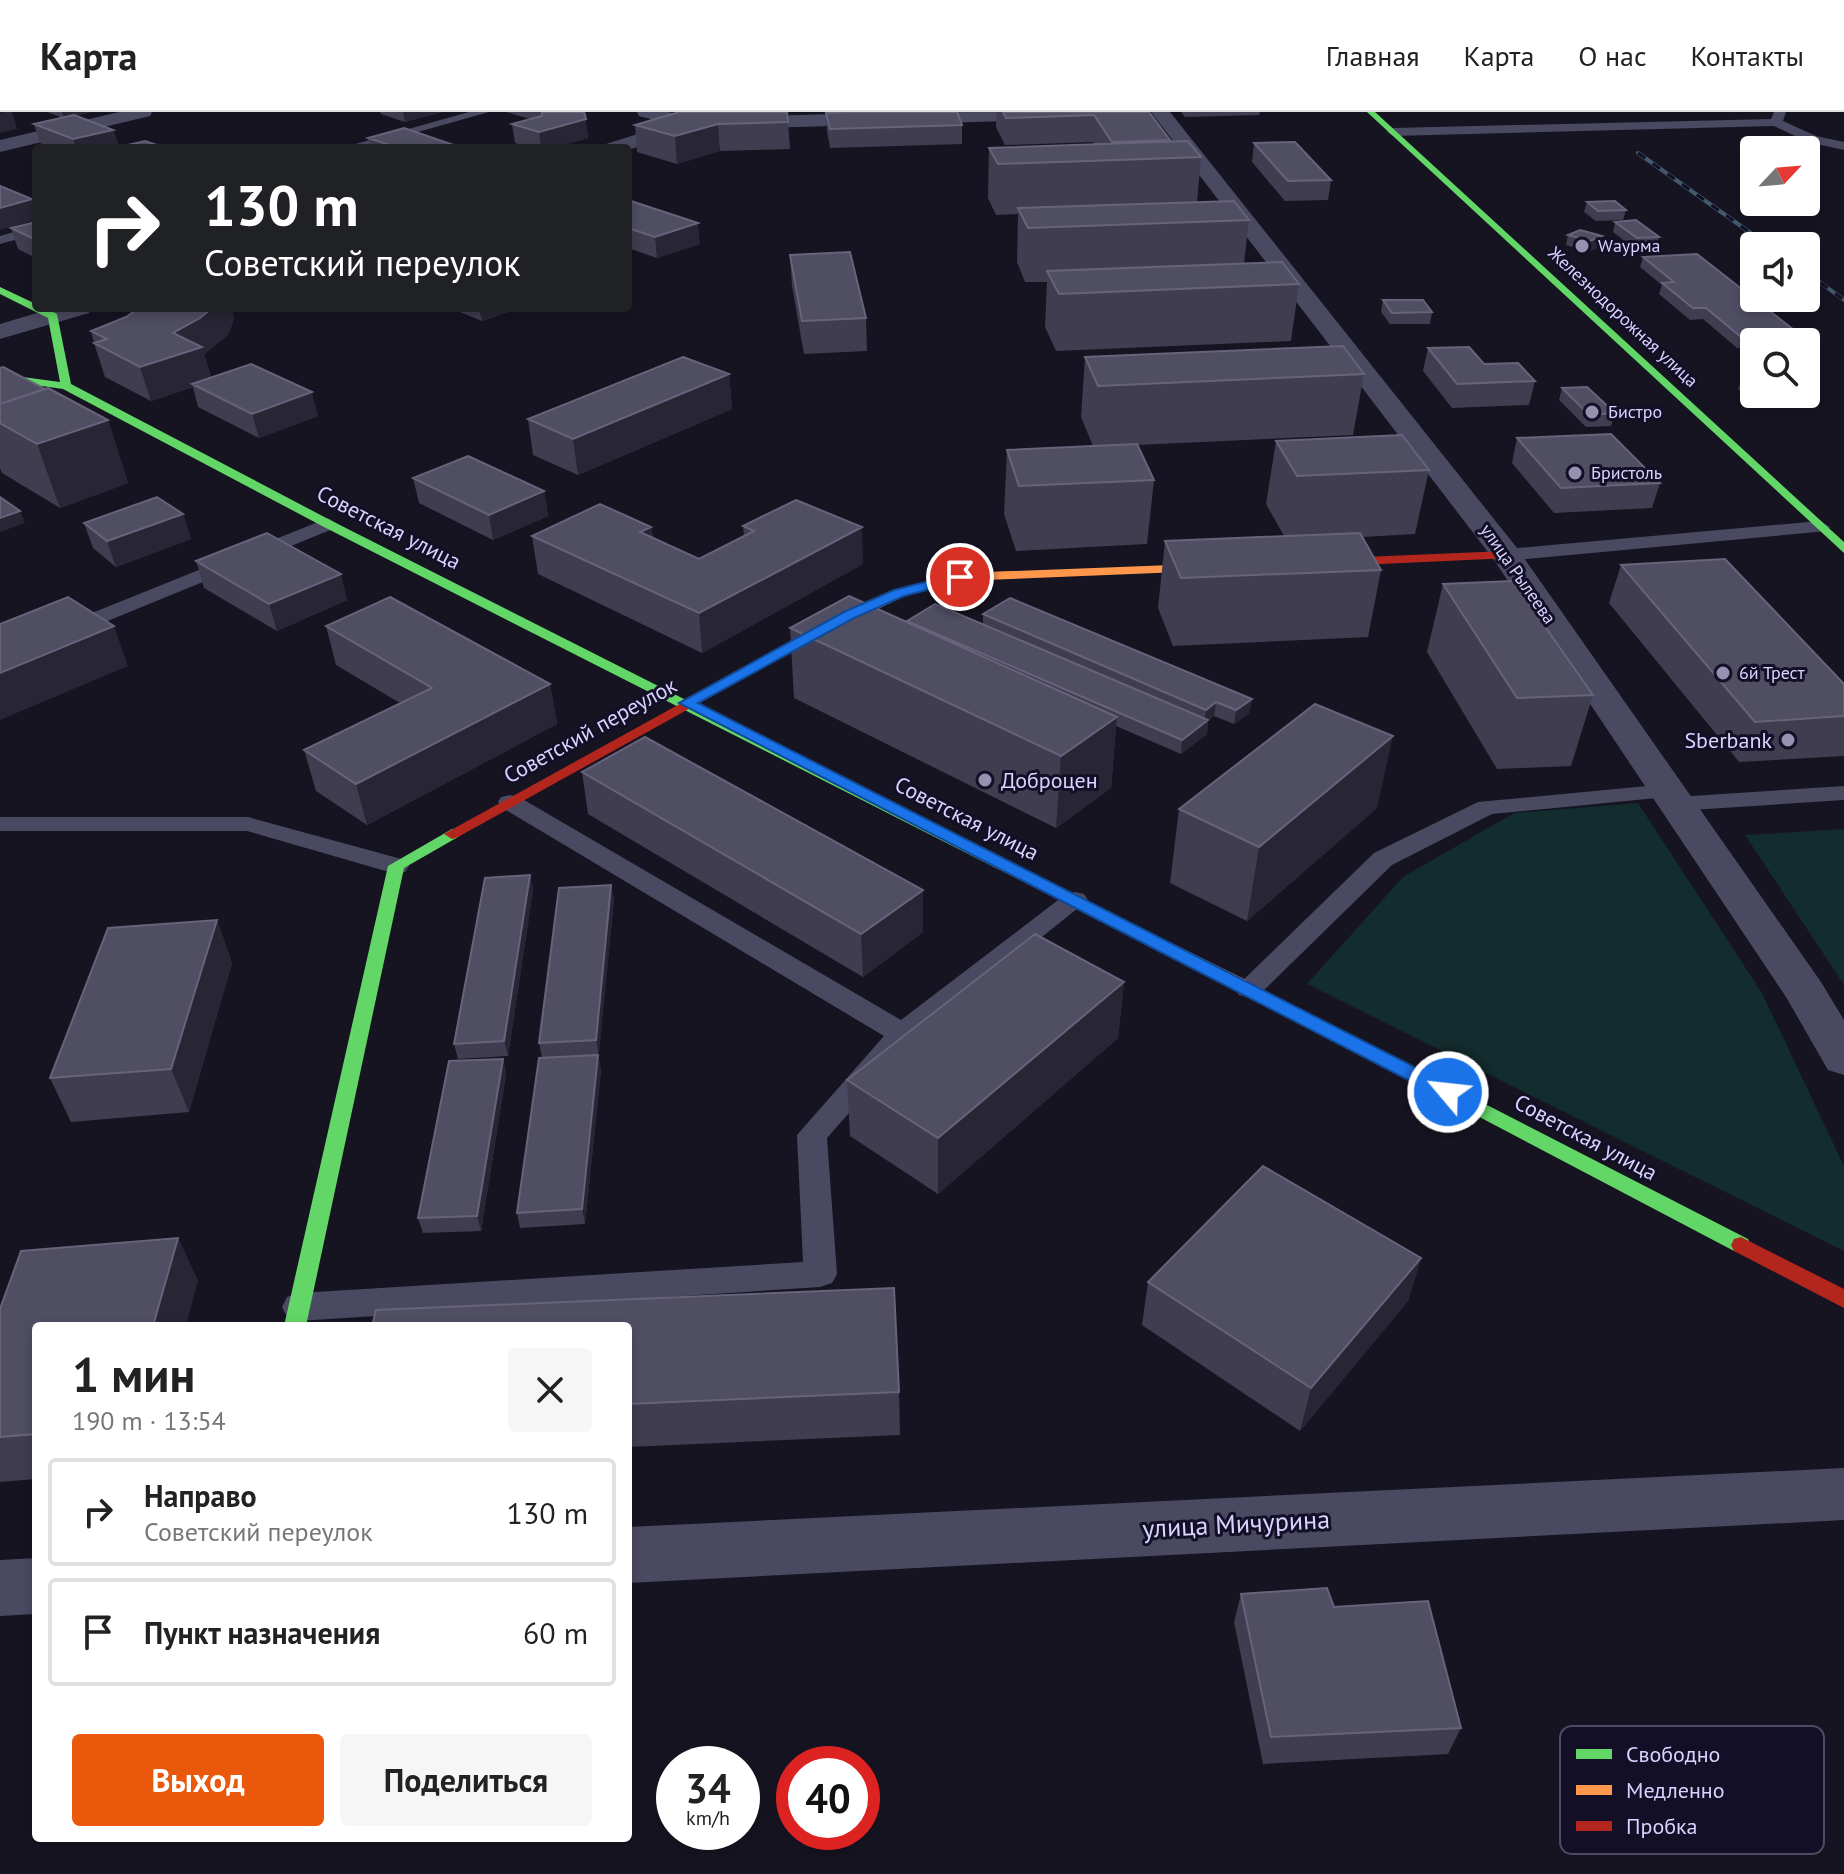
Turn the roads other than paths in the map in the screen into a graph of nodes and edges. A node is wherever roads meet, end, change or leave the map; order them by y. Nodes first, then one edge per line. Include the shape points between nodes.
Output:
1 (143, 112) edge
2 (483, 112) edge
3 (646, 112) edge
4 (1112, 112) edge
5 (1160, 112) edge
6 (1371, 112) edge
7 (1778, 117) edge
8 (691, 124) junction
9 (1393, 132) junction
10 (1807, 136) edge
11 (1820, 141) edge
12 (362, 144) edge
13 (626, 144) edge
14 (1820, 144) edge
15 (0, 146) edge
16 (1844, 146) edge
17 (1844, 160) edge
18 (32, 231) edge
19 (0, 240) edge
20 (0, 290) edge
21 (32, 306) edge
22 (45, 312) edge
23 (66, 312) edge
24 (53, 316) junction
25 (0, 332) edge
26 (0, 377) edge
27 (66, 386) junction
28 (328, 524) junction
29 (1820, 527) junction
30 (1690, 538) junction
31 (1844, 549) edge
32 (1506, 555) junction
33 (1711, 561) edge
34 (1303, 563) edge
35 (1241, 566) edge
36 (0, 658) edge
37 (686, 703) junction
38 (1844, 793) edge
39 (1672, 797) junction
40 (510, 802) junction
41 (0, 824) edge
42 (396, 866) junction
43 (1075, 900) junction
44 (1249, 988) junction
45 (902, 1034) junction
46 (1844, 1059) edge
47 (1844, 1299) edge
48 (297, 1316) edge
49 (1835, 1486) edge
50 (632, 1555) edge
51 (32, 1586) edge
52 (0, 1588) edge

1 - 15 street
2 - 12 lane
3 - 8 street
4 - 8 street
5 - 32 street, улица Рылеева
6 - 9 street, Железнодорожная улица
7 - 9 lane
7 - 10 lane
8 - 13 street
9 - 29 street, Железнодорожная улица
11 - 16 lane
14 - 17 lane
18 - 19 lane
20 - 21 street
22 - 24 street
23 - 24 street
24 - 25 street
24 - 27 street
26 - 27 street
27 - 28 street, Советская улица
28 - 36 lane
28 - 37 street, Советская улица
29 - 30 lane
29 - 31 street, Железнодорожная улица
30 - 32 lane
30 - 33 lane
32 - 34 street
32 - 39 street, улица Рылеева
35 - 37 street, Советский переулок via 960,577 899,593 849,615
37 - 40 street, Советский переулок
37 - 43 street, Советская улица
38 - 39 lane
39 - 44 lane via 1487,807 1383,859
39 - 46 street, улица Рылеева via 1805,992
40 - 42 street, Советский переулок
40 - 45 lane
41 - 42 lane via 248,824
42 - 48 street
43 - 44 street, Советская улица
43 - 45 lane
44 - 47 street, Советская улица
45 - 48 lane via 812,1135 820,1274
49 - 50 street, улица Мичурина
51 - 52 street

